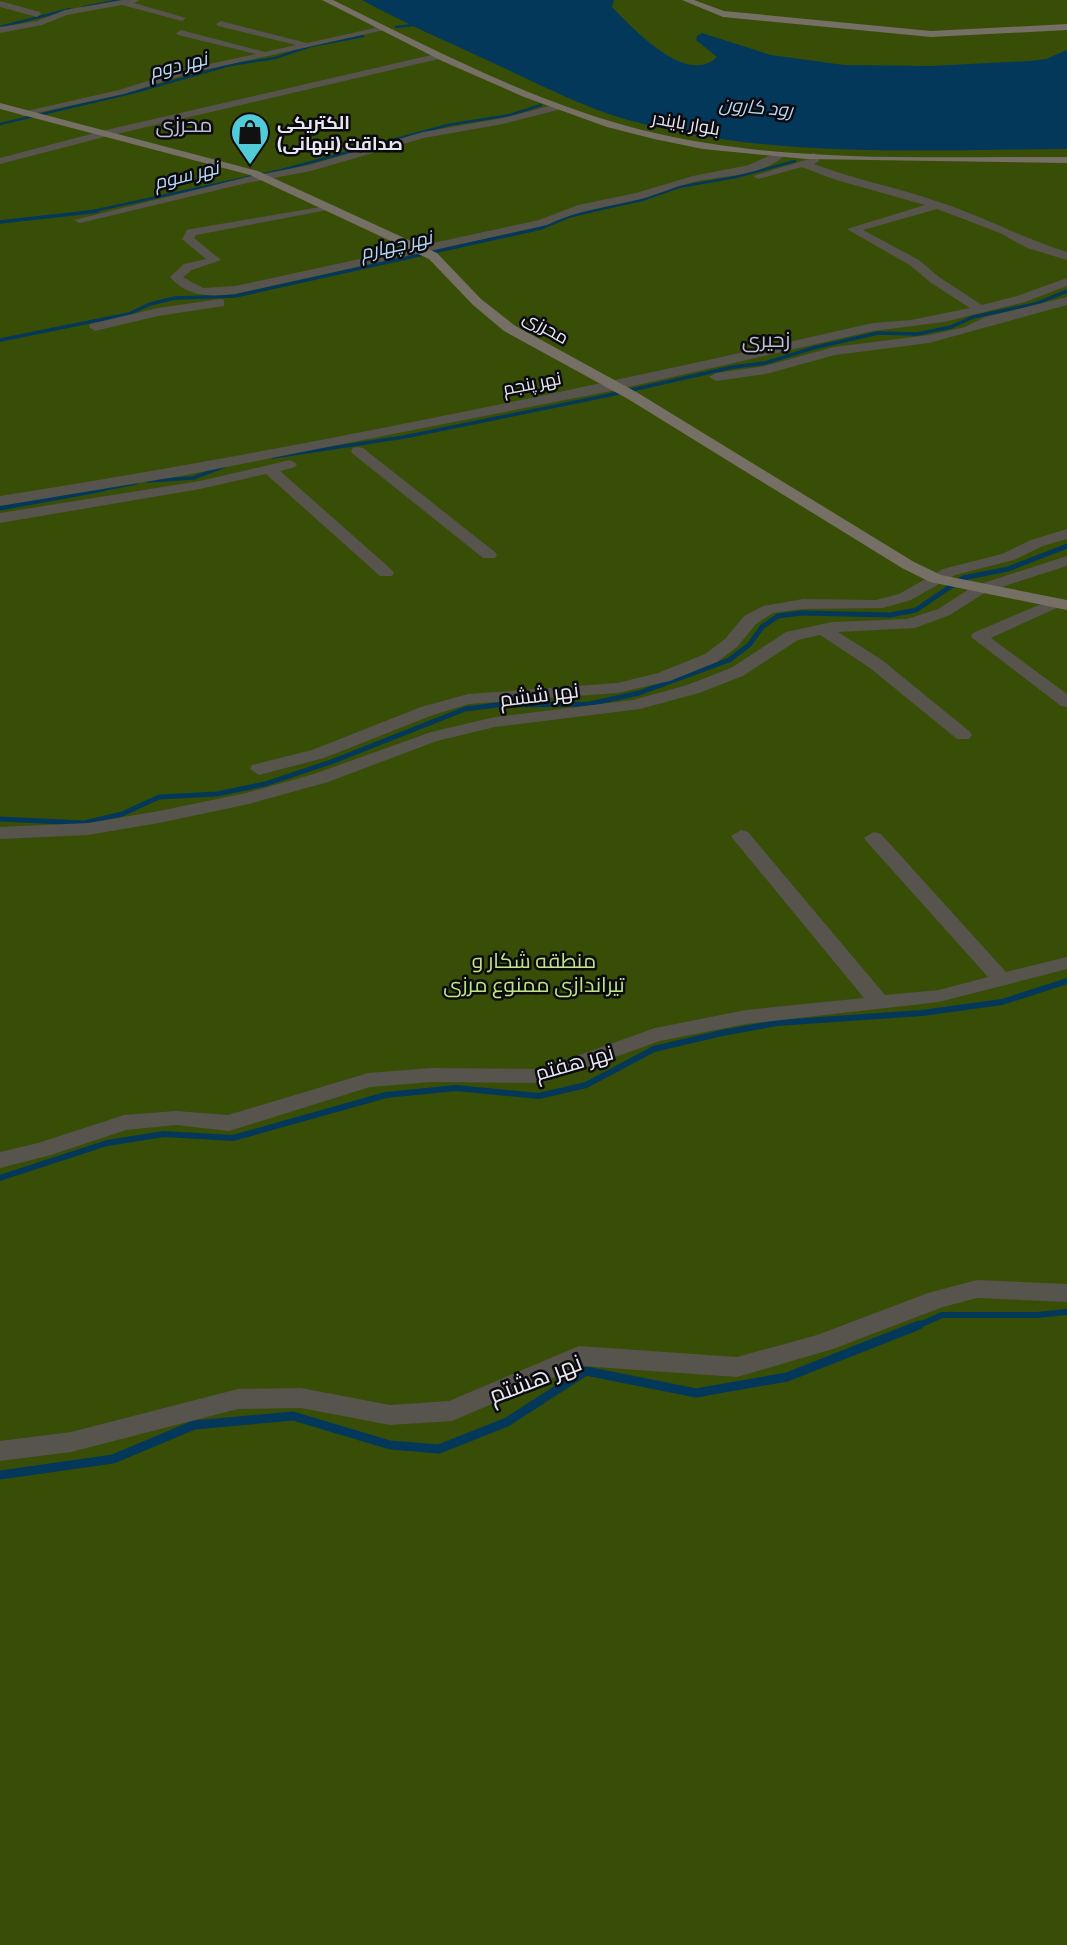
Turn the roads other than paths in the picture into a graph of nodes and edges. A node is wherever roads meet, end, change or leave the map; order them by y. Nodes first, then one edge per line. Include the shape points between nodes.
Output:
1 (136, 0) edge
2 (326, 0) edge
3 (687, 0) edge
4 (123, 3) junction
5 (0, 4) edge
6 (73, 5) dead end
7 (97, 7) junction
8 (37, 14) junction
9 (182, 18) dead end
10 (140, 19) dead end
11 (0, 23) edge
12 (221, 24) dead end
13 (1067, 27) edge
14 (0, 30) edge
15 (389, 31) junction
16 (181, 33) dead end
17 (306, 44) junction
18 (269, 54) junction
19 (440, 56) junction
20 (538, 100) junction
21 (0, 106) edge
22 (557, 107) junction
23 (32, 115) junction
24 (106, 133) junction
25 (781, 154) junction
26 (810, 160) junction
27 (1067, 160) edge
28 (0, 161) edge
29 (257, 174) junction
30 (938, 205) junction
31 (328, 207) junction
32 (68, 212) dead end
33 (80, 220) dead end
34 (425, 252) junction
35 (1067, 256) edge
36 (1067, 282) edge
37 (1067, 301) edge
38 (979, 308) junction
39 (95, 327) dead end
40 (625, 392) junction
41 (358, 451) junction
42 (268, 468) junction
43 (0, 501) edge
44 (0, 518) edge
45 (1067, 534) edge
46 (489, 555) dead end
47 (1067, 561) edge
48 (386, 573) dead end
49 (941, 580) junction
50 (975, 588) junction
51 (1061, 604) edge
52 (823, 629) junction
53 (1067, 702) edge
54 (963, 735) dead end
55 (259, 769) dead end
56 (0, 833) edge
57 (741, 836) dead end
58 (874, 838) dead end
59 (1067, 963) edge
60 (1002, 980) junction
61 (880, 1003) junction
62 (0, 1160) edge
63 (1067, 1293) edge
64 (0, 1451) edge

1 - 4 street
2 - 15 street, بلوار بایندر
3 - 13 street via 723,14 931,34
4 - 7 street
4 - 9 street
5 - 8 street
6 - 8 street
7 - 10 street
7 - 14 street
8 - 11 street
12 - 17 street
15 - 17 street
15 - 19 street, بلوار بایندر
15 - 23 street via 141,95
16 - 18 street
17 - 18 street
18 - 23 street
19 - 20 street, بلوار بایندر
19 - 24 street
20 - 22 street, بلوار بایندر
20 - 29 street via 495,115 444,122
21 - 23 street, محرزی
22 - 25 street, بلوار بایندر via 654,136
22 - 29 street via 423,135 312,168
23 - 24 street, محرزی
24 - 28 street
24 - 29 street, محرزی
25 - 26 street, بلوار بایندر
25 - 34 street via 732,172 560,212 543,223
26 - 27 street, بلوار بایندر
26 - 30 street via 837,177
26 - 34 street via 553,230
29 - 31 street, محرزی
29 - 32 street
29 - 33 street
30 - 35 street
30 - 38 street via 853,229 915,263
31 - 34 street, محرزی
31 - 34 street via 191,232 188,239 215,260 188,267 176,277 185,287 206,293
34 - 39 street via 278,293
34 - 40 street, محرزی via 509,328
36 - 38 street, نهر پنجم
37 - 40 street, نهر پنجم via 929,339 834,351 766,370
38 - 40 street, نهر پنجم via 911,324 873,327
40 - 41 street, نهر پنجم
40 - 43 street, نهر پنجم
40 - 49 street, محرزی via 908,565
41 - 42 street, نهر پنجم
41 - 46 street
42 - 44 street, نهر پنجم via 200,485
42 - 48 street
45 - 49 street via 1009,557 949,572
47 - 50 street, نهر ششم
49 - 50 street, محرزی
49 - 55 street via 877,605 803,604 769,610 750,620 711,658 664,677 617,688 468,699 318,754
50 - 51 street, محرزی
50 - 52 street, نهر ششم via 944,612 909,624
51 - 53 street via 979,637
52 - 54 street via 876,664
52 - 56 street, نهر ششم via 792,636 737,672 634,705 482,724 430,737 309,781 159,817 88,829
57 - 61 street
58 - 60 street
59 - 60 street, نهر هفتم
60 - 61 street, نهر هفتم via 939,996
61 - 62 street, نهر هفتم via 746,1017 655,1035 542,1076 432,1075 368,1080 229,1123 176,1118 124,1123
63 - 64 street, نهر هشتم via 978,1289 737,1367 579,1356 452,1411 390,1415 301,1398 238,1399 71,1442

